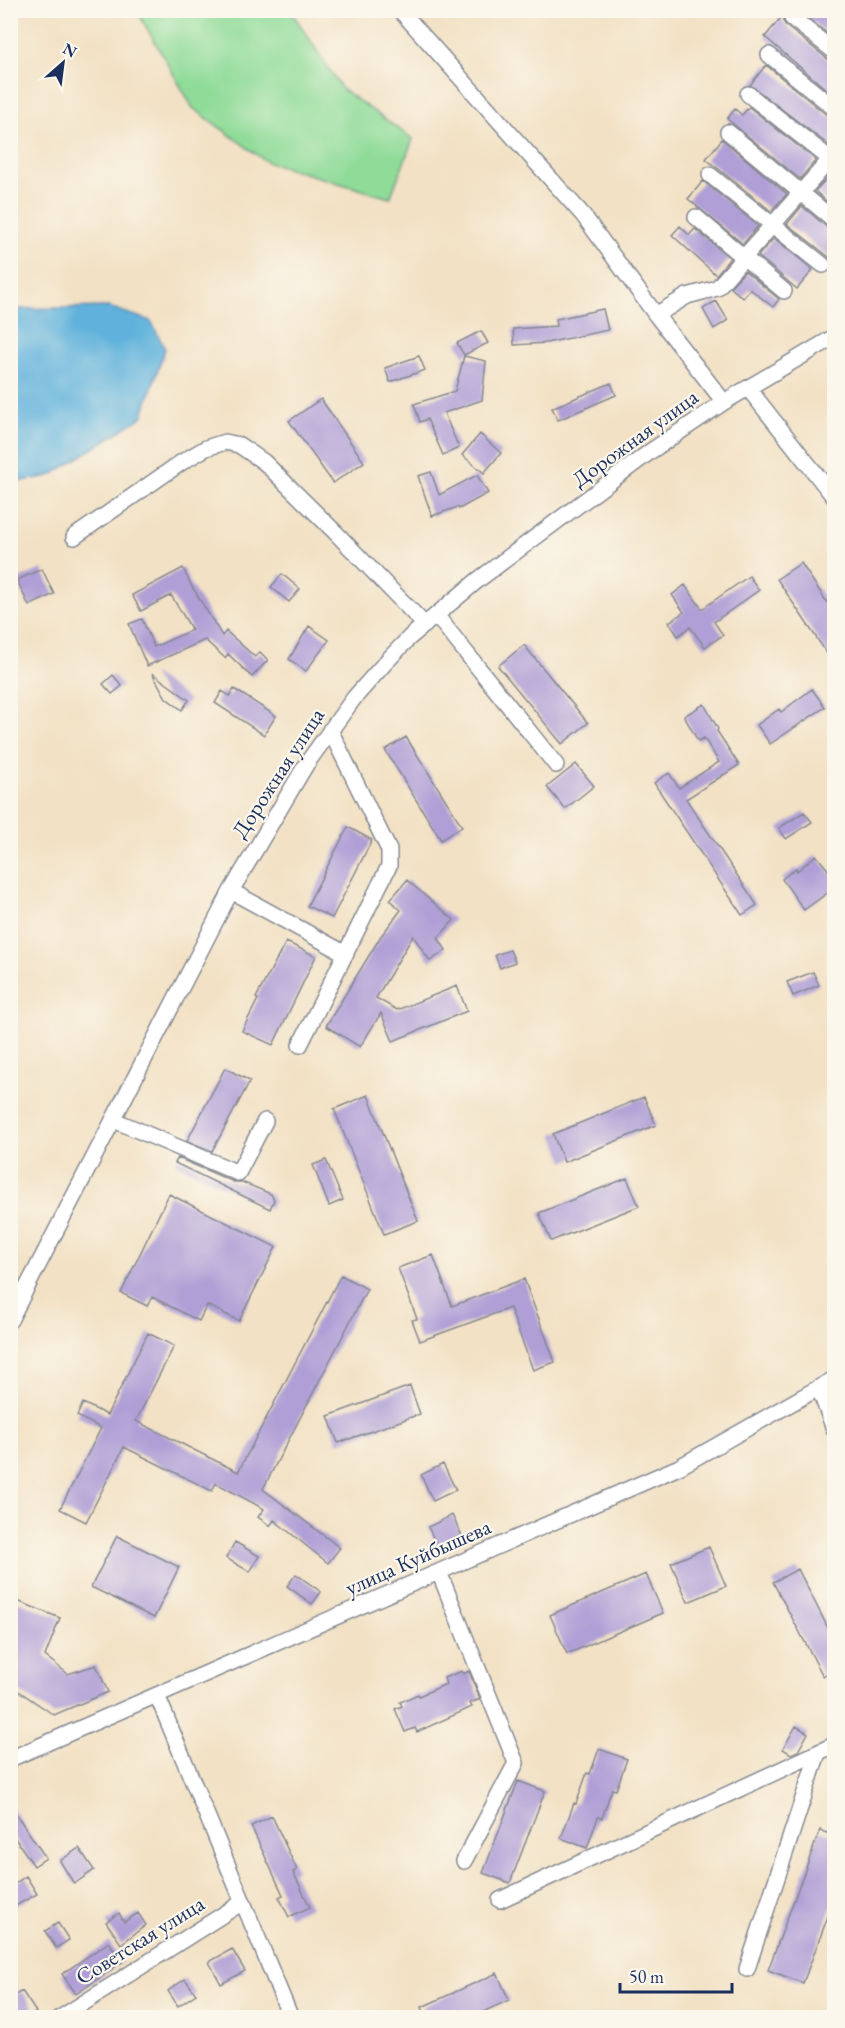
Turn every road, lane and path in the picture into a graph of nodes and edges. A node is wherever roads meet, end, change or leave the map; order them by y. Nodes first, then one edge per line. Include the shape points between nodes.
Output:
1 (400, 10) edge
2 (792, 18) dead end
3 (834, 51) edge
4 (769, 55) dead end
5 (748, 94) dead end
6 (834, 108) edge
7 (728, 132) dead end
8 (833, 158) edge
9 (710, 175) dead end
10 (802, 192) junction
11 (696, 217) dead end
12 (834, 220) edge
13 (774, 225) junction
14 (745, 258) junction
15 (823, 265) dead end
16 (784, 291) dead end
17 (656, 315) junction
18 (834, 337) edge
19 (748, 388) junction
20 (724, 402) junction
21 (834, 497) edge
22 (74, 537) dead end
23 (430, 620) junction
24 (330, 730) junction
25 (556, 765) dead end
26 (231, 891) junction
27 (346, 954) junction
28 (300, 1045) dead end
29 (114, 1120) junction
30 (265, 1122) dead end
31 (10, 1320) edge
32 (834, 1379) edge
33 (819, 1388) junction
34 (834, 1429) edge
35 (439, 1572) junction
36 (157, 1695) junction
37 (834, 1745) edge
38 (818, 1753) junction
39 (10, 1759) edge
40 (464, 1861) dead end
41 (500, 1900) dead end
42 (243, 1902) junction
43 (747, 1969) dead end
44 (289, 2011) edge
45 (60, 2018) edge

1 - 17 street via 583,215
2 - 3 street
4 - 6 street
5 - 8 street
7 - 10 street
8 - 10 street
9 - 13 street
10 - 12 street
10 - 13 street
11 - 14 street
13 - 14 street
13 - 15 street
14 - 16 street
14 - 17 street via 717,288 687,296
17 - 20 street
18 - 19 street, Дорожная улица
19 - 20 street, Дорожная улица
19 - 21 street
20 - 23 street, Дорожная улица via 633,465
22 - 23 street via 206,448 225,442 240,445 272,470
23 - 24 street, Дорожная улица via 385,663
23 - 25 street
24 - 26 street, Дорожная улица
24 - 27 street via 390,856 390,866
26 - 27 street
26 - 29 street, Дорожная улица
27 - 28 street
29 - 30 street via 238,1173
29 - 31 street, Дорожная улица
32 - 33 street, улица Куйбышева
33 - 34 street
33 - 35 street, улица Куйбышева via 679,1467
35 - 36 street, улица Куйбышева
35 - 40 street via 516,1763
36 - 39 street, улица Куйбышева
36 - 42 street
37 - 38 street
38 - 41 street
38 - 43 street
42 - 44 street
42 - 45 street, Советская улица

